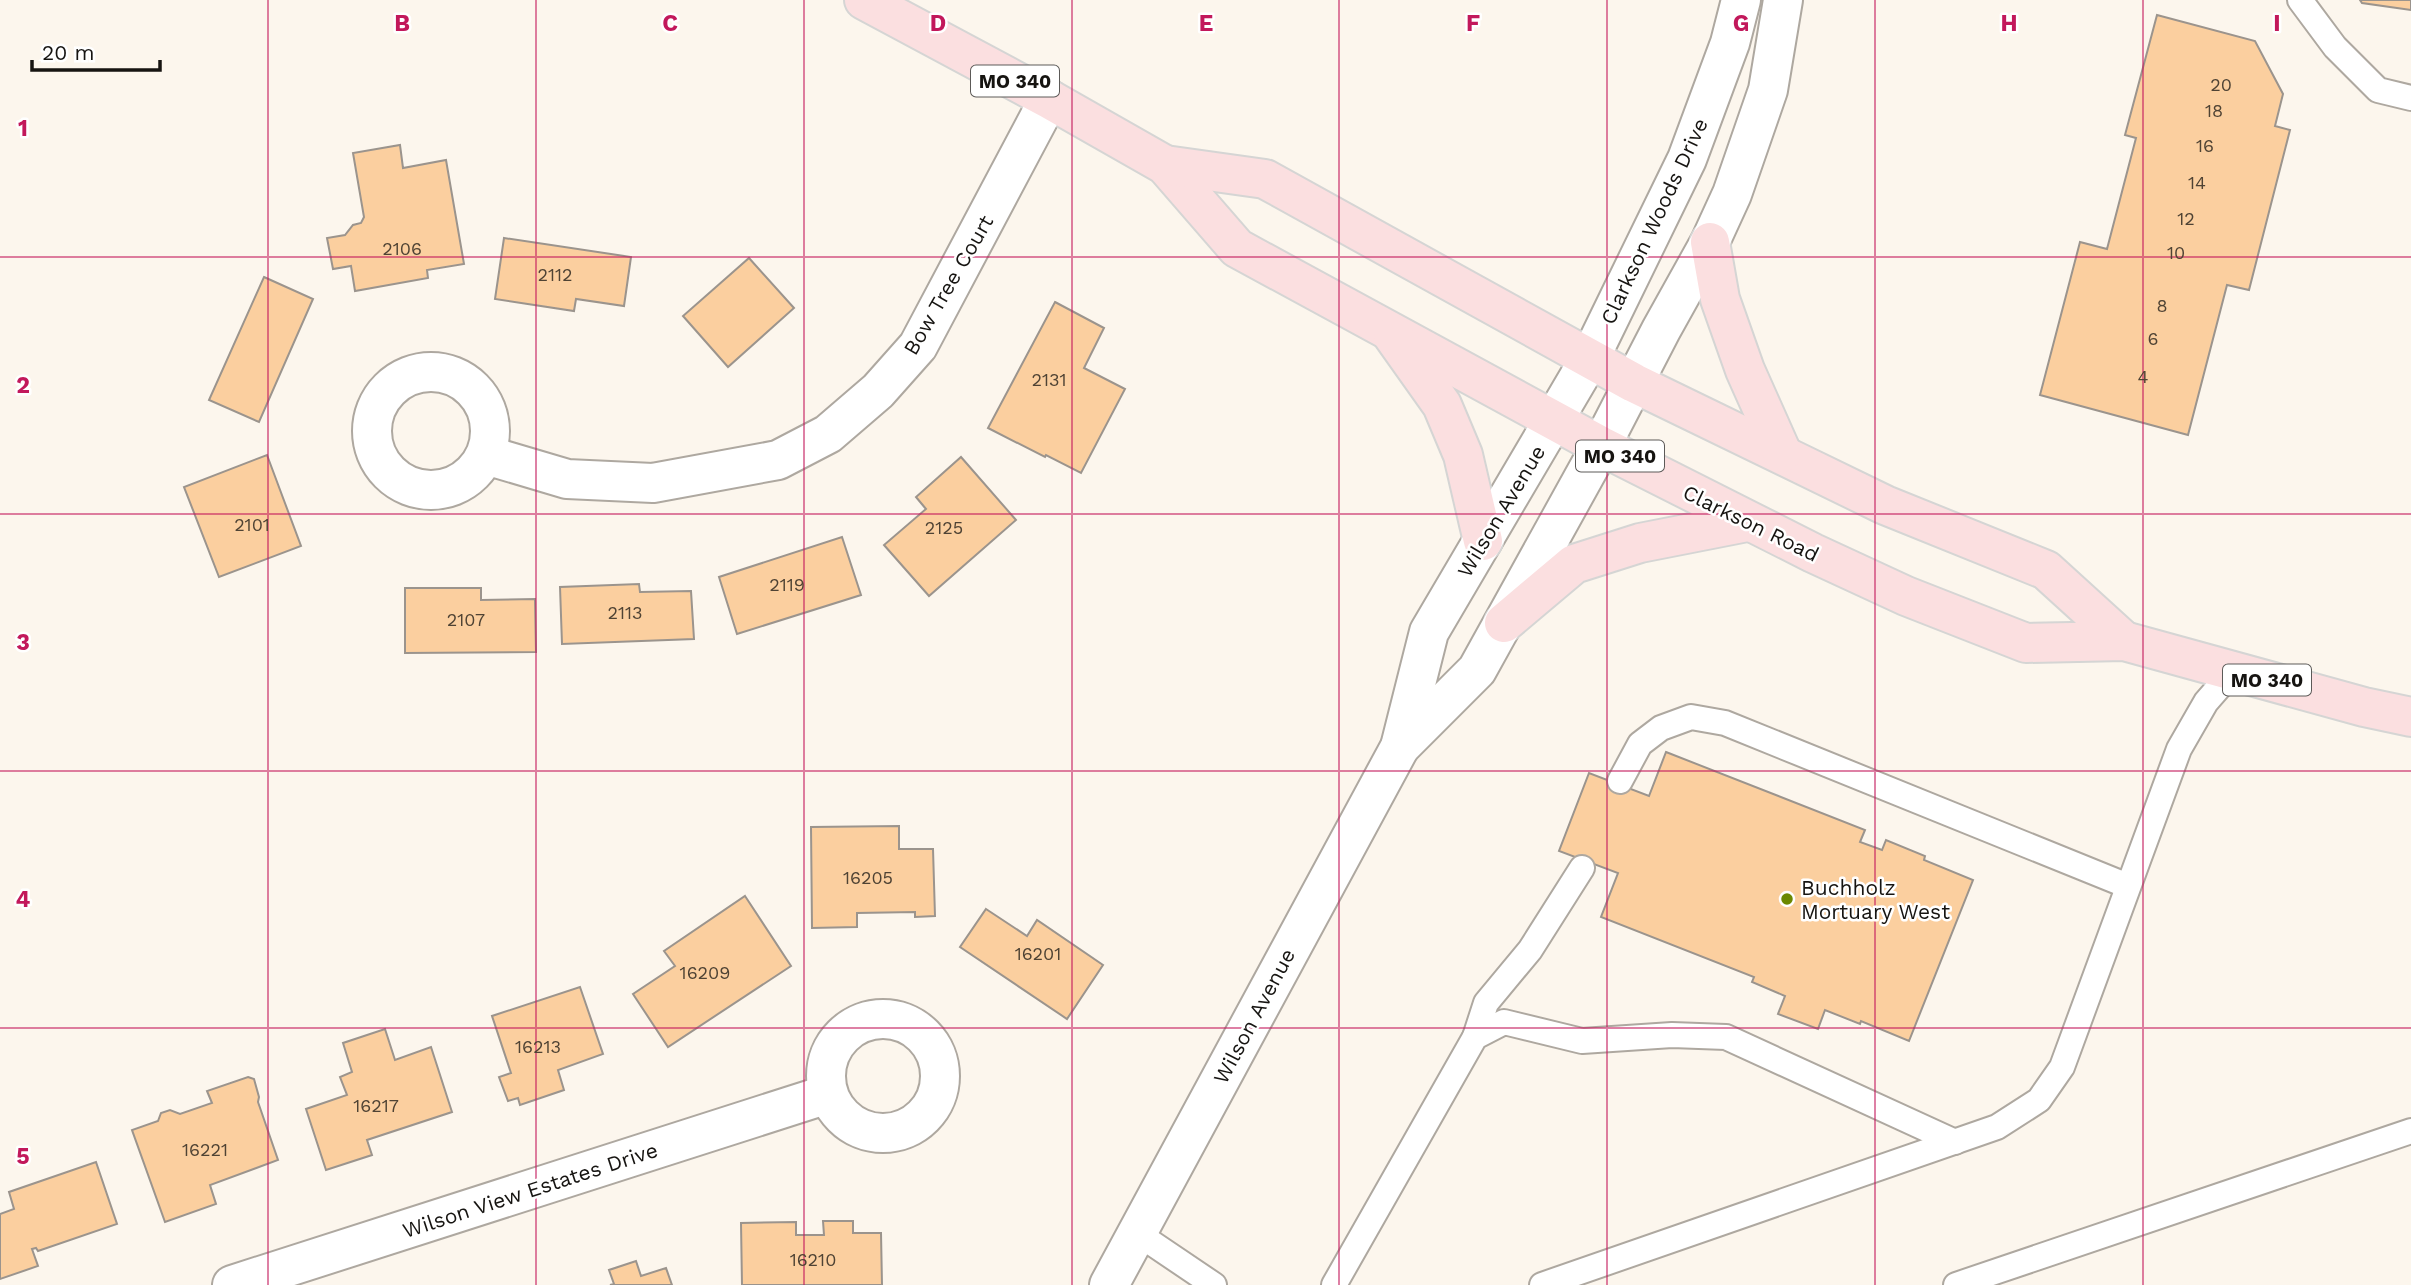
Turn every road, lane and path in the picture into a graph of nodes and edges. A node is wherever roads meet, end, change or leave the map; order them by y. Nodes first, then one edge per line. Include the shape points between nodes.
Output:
1 (864, 0) edge
2 (1741, 0) edge
3 (1783, 0) edge
4 (2300, 0) edge
5 (2411, 98) edge
6 (1049, 99) junction
7 (1165, 165) junction
8 (1710, 242) junction
9 (1388, 329) junction
10 (1589, 360) junction
11 (1634, 383) junction
12 (1554, 420) junction
13 (1601, 446) junction
14 (1782, 453) junction
15 (486, 455) dead end
16 (1747, 522) junction
17 (1483, 541) junction
18 (1504, 623) junction
19 (2124, 641) junction
20 (2233, 671) junction
21 (2411, 717) edge
22 (1400, 747) junction
23 (1620, 781) dead end
24 (1582, 868) dead end
25 (2128, 886) junction
26 (1475, 1037) junction
27 (828, 1094) dead end
28 (2411, 1131) edge
29 (1955, 1142) junction
30 (1137, 1233) junction
31 (232, 1285) edge
32 (1109, 1285) edge
33 (1214, 1285) edge
34 (1334, 1285) edge
35 (1542, 1285) edge
36 (1956, 1285) edge

1 - 6 main road, Clarkson Road / MO 340
2 - 10 street, Clarkson Woods Drive via 1688,159
3 - 8 street via 1768,90
4 - 5 lane via 2335,47 2378,90
6 - 7 main road, Clarkson Road / MO 340
6 - 15 street, Bow Tree Court via 918,346 878,391 828,433 778,460 653,483 567,479
7 - 9 main road, Clarkson Road / MO 340 via 1237,248
7 - 10 main road, Clarkson Road / MO 340 via 1265,179
8 - 11 street
8 - 14 main road via 1720,299
9 - 12 main road, Clarkson Road / MO 340
9 - 17 main road via 1442,405 1463,455
10 - 11 main road, Clarkson Road / MO 340
10 - 12 street, Wilson Avenue
11 - 13 street, Wilson Avenue
11 - 14 main road, Clarkson Road / MO 340
12 - 13 main road, Clarkson Road / MO 340
12 - 17 street, Wilson Avenue
13 - 16 main road, Clarkson Road / MO 340
13 - 18 street, Wilson Avenue
14 - 19 main road, Clarkson Road / MO 340 via 1885,505 2046,570
16 - 18 main road via 1640,543 1574,564
16 - 19 main road, Clarkson Road / MO 340 via 1906,596 2026,643
17 - 22 street, Wilson Avenue via 1429,632
18 - 22 street, Wilson Avenue via 1477,670
19 - 20 main road, Clarkson Road / MO 340
20 - 21 main road, Clarkson Road / MO 340
20 - 25 lane via 2206,702 2179,749
22 - 30 street, Wilson Avenue
23 - 25 lane via 1640,744 1661,728 1691,717 1725,723
24 - 26 lane via 1530,950 1486,1003
25 - 29 lane via 2062,1067 2039,1100 2024,1111 1997,1127
26 - 29 lane via 1504,1022 1582,1041 1726,1037
26 - 34 lane
27 - 31 street, Wilson View Estates Drive
28 - 36 lane
29 - 35 lane
30 - 32 street, Wilson Avenue
30 - 33 lane

